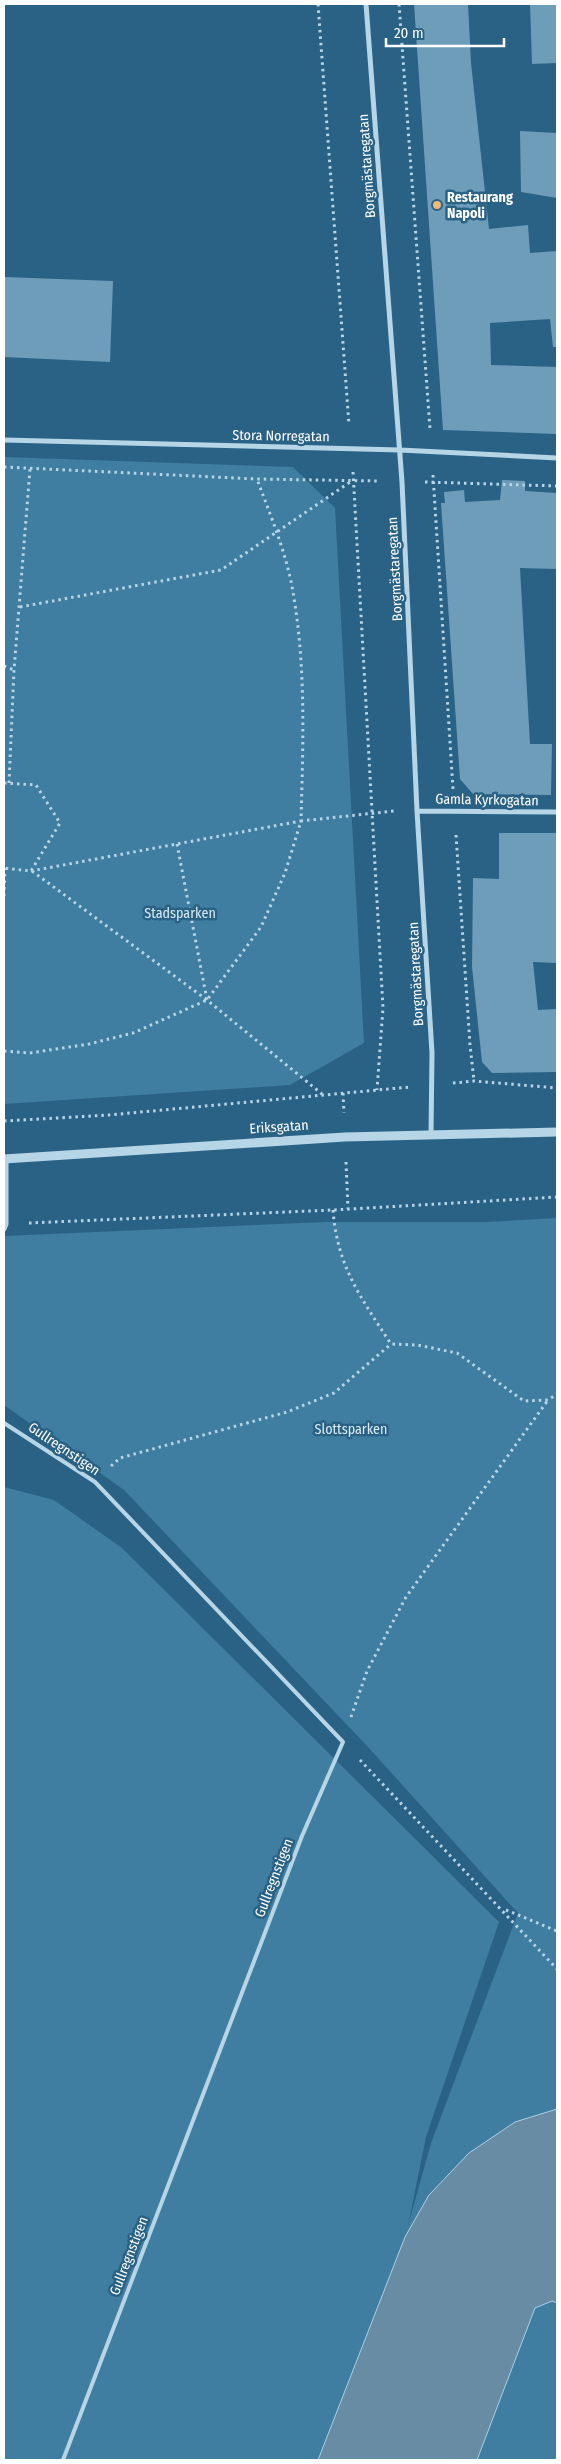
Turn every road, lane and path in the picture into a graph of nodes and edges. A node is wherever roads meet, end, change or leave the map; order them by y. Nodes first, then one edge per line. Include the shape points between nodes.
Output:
1 (318, 4) edge
2 (366, 4) edge
3 (398, 4) edge
4 (4, 440) edge
5 (33, 441) junction
6 (351, 448) junction
7 (400, 450) junction
8 (432, 452) junction
9 (557, 458) edge
10 (4, 467) edge
11 (30, 469) junction
12 (256, 479) junction
13 (354, 480) junction
14 (402, 482) junction
15 (434, 482) junction
16 (557, 486) edge
17 (276, 531) junction
18 (20, 607) junction
19 (4, 666) edge
20 (14, 670) junction
21 (4, 783) edge
22 (9, 783) junction
23 (417, 811) junction
24 (455, 811) junction
25 (374, 812) junction
26 (557, 812) edge
27 (301, 821) junction
28 (178, 844) junction
29 (4, 868) edge
30 (31, 871) junction
31 (4, 896) edge
32 (207, 1000) junction
33 (4, 1051) edge
34 (474, 1081) junction
35 (431, 1085) junction
36 (557, 1088) edge
37 (377, 1090) junction
38 (322, 1095) junction
39 (4, 1121) edge
40 (557, 1132) edge
41 (431, 1135) junction
42 (5, 1159) edge
43 (557, 1197) edge
44 (333, 1210) junction
45 (5, 1226) edge
46 (391, 1344) junction
47 (557, 1394) edge
48 (548, 1400) junction
49 (4, 1423) edge
50 (95, 1482) junction
51 (343, 1742) junction
52 (503, 1909) junction
53 (557, 1931) edge
54 (557, 1969) edge
55 (63, 2460) edge

1 - 6 path
2 - 7 street, Borgmästaregatan
3 - 8 path
4 - 5 street, Stora Norregatan
5 - 6 street, Stora Norregatan
5 - 11 path
6 - 7 street, Stora Norregatan
6 - 13 path
7 - 8 street, Stora Norregatan
7 - 14 street, Borgmästaregatan
8 - 9 street, Stora Norregatan
8 - 15 path
10 - 11 path
11 - 12 path
11 - 18 path
12 - 13 path
12 - 17 path
13 - 14 path
13 - 17 path
13 - 25 path
14 - 15 path
14 - 23 street, Borgmästaregatan
15 - 16 path
15 - 24 path
17 - 18 path via 221,570
17 - 27 path via 294,597 304,695
18 - 20 path
19 - 20 path
20 - 22 path
21 - 22 path
22 - 30 path via 36,785 60,823
23 - 24 street, Gamla Kyrkogatan
23 - 25 path
23 - 35 street, Borgmästaregatan via 432,1053
24 - 26 street, Gamla Kyrkogatan
24 - 34 path
25 - 27 path
25 - 37 path via 383,1008
27 - 28 path
27 - 32 path via 285,873 261,927
28 - 30 path
28 - 32 path
29 - 30 path
29 - 31 path
30 - 32 path
32 - 33 path via 133,1033 30,1053
32 - 38 path
34 - 35 path
34 - 36 path
35 - 37 path
35 - 41 street, Borgmästaregatan
37 - 38 path
38 - 39 path via 109,1115
40 - 41 street, Eriksgatan
41 - 42 street, Eriksgatan via 345,1137
42 - 45 street
43 - 44 path
44 - 45 path
44 - 46 path via 340,1257 356,1290
46 - 48 path via 417,1345 458,1354 524,1401
46 - 50 path via 334,1393 287,1412 120,1458
47 - 48 path
48 - 51 path via 406,1597 367,1671
49 - 50 lane, Gullregnstigen
50 - 51 lane, Gullregnstigen
51 - 52 path
51 - 55 lane, Gullregnstigen via 302,1836
52 - 53 path
52 - 54 path

